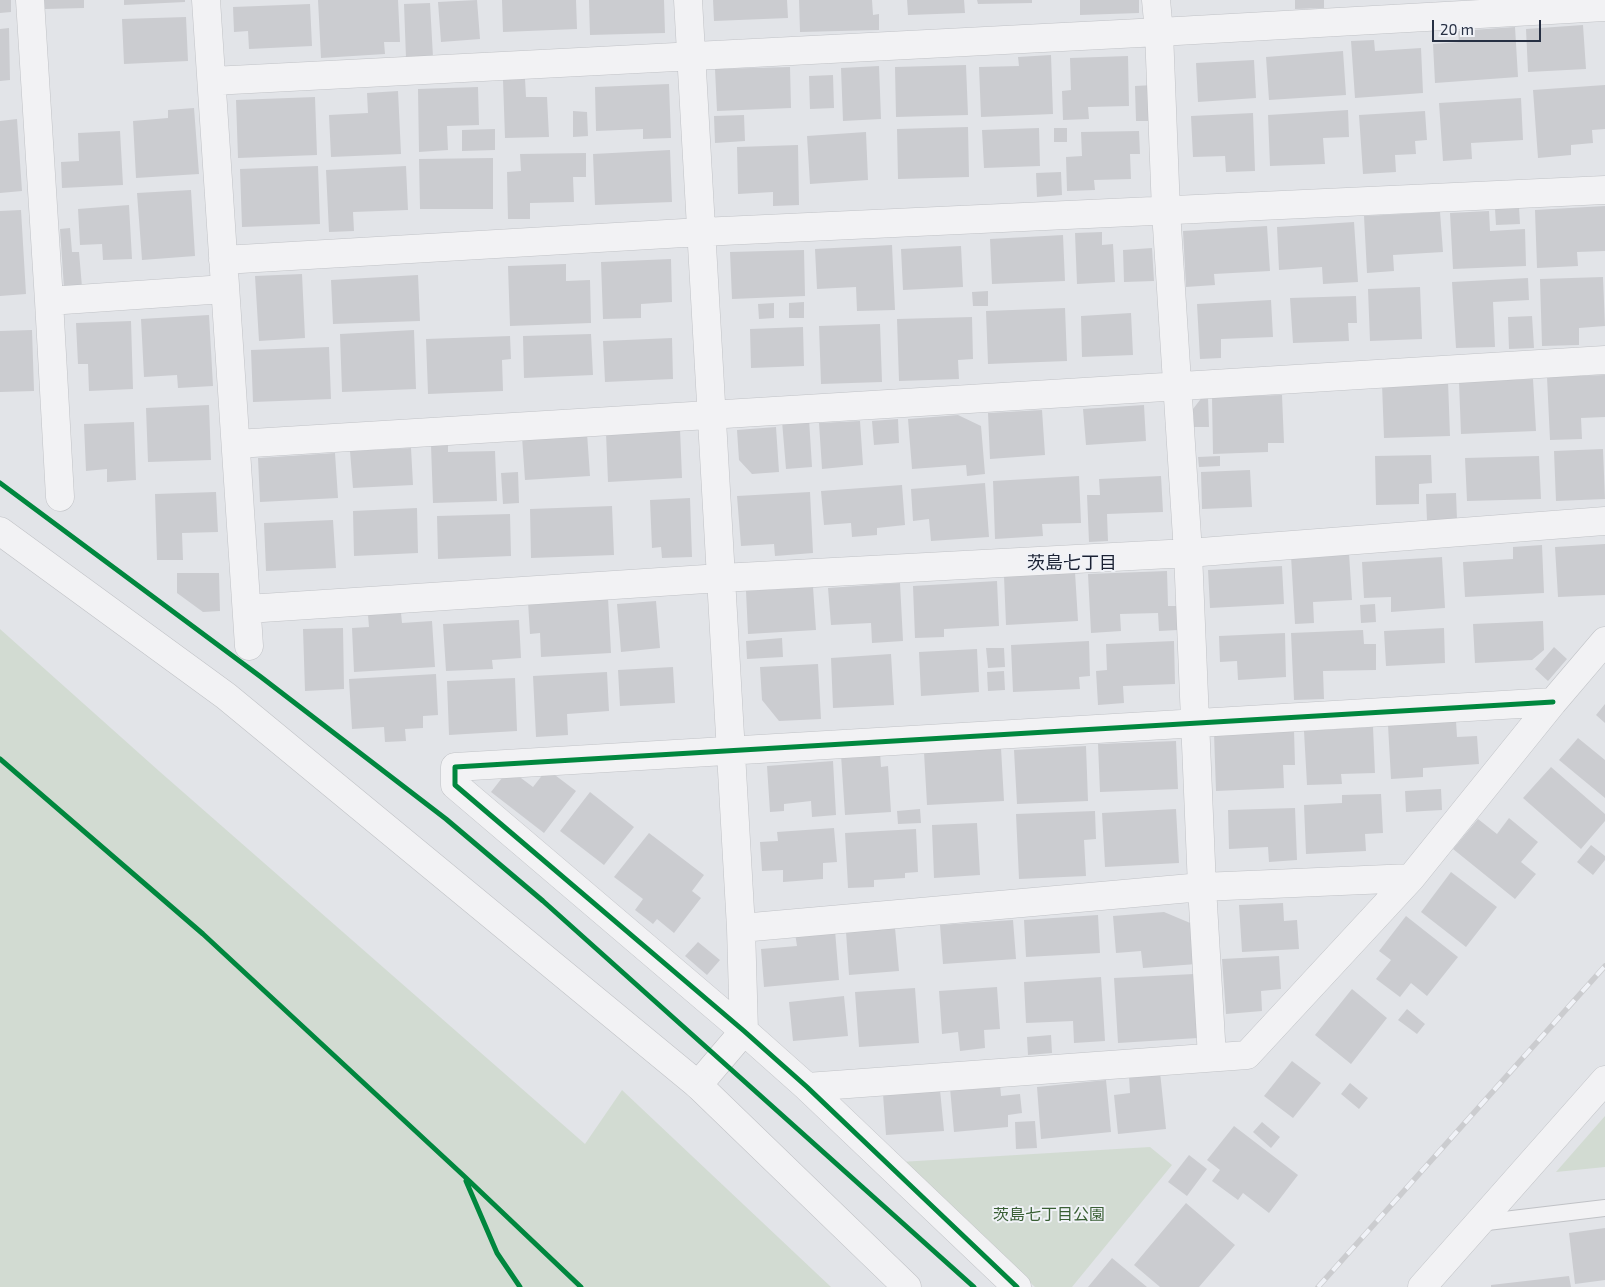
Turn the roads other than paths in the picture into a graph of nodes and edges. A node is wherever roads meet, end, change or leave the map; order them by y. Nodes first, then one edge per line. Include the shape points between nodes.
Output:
1 (30, 0) edge
2 (206, 0) edge
3 (688, 0) edge
4 (1156, 0) edge
5 (1605, 8) edge
6 (1159, 32) junction
7 (691, 55) junction
8 (212, 81) junction
9 (1605, 190) edge
10 (1166, 211) junction
11 (701, 232) junction
12 (223, 260) junction
13 (225, 289) junction
14 (49, 301) junction
15 (1605, 360) edge
16 (1177, 385) junction
17 (712, 414) junction
18 (236, 444) junction
19 (60, 496) dead end
20 (1605, 521) edge
21 (0, 531) edge
22 (1188, 553) junction
23 (721, 578) junction
24 (246, 610) junction
25 (1605, 641) edge
26 (249, 646) dead end
27 (1553, 702) junction
28 (1195, 722) junction
29 (731, 750) junction
30 (1410, 878) junction
31 (1202, 887) junction
32 (741, 928) junction
33 (744, 1032) junction
34 (1212, 1057) junction
35 (1605, 1080) edge
36 (698, 1085) junction
37 (807, 1087) junction
38 (1605, 1208) edge
39 (1479, 1223) junction
40 (908, 1287) edge
41 (1017, 1287) edge
42 (1422, 1287) edge

1 - 14 street
2 - 8 street
3 - 7 street
4 - 6 street
5 - 6 street
6 - 7 street
6 - 10 street
7 - 8 street
7 - 11 street
8 - 12 street
9 - 10 street
10 - 11 street
10 - 16 street
11 - 12 street
11 - 17 street
12 - 13 street
13 - 14 street
13 - 18 street
14 - 19 street
15 - 16 street
16 - 17 street
16 - 22 street
17 - 18 street
17 - 23 street
18 - 24 street
20 - 22 street
21 - 36 street via 226,696
22 - 23 street
22 - 28 street
23 - 24 street
23 - 29 street
24 - 26 street
25 - 27 street
27 - 28 street
27 - 30 street
28 - 29 street
28 - 31 street
29 - 32 street
29 - 33 street via 455,767 454,786
30 - 31 street
30 - 34 street via 1247,1055
31 - 32 street
31 - 34 street
32 - 33 street
33 - 36 street
33 - 37 street
34 - 37 street
35 - 39 street
36 - 40 street
37 - 41 street
38 - 39 lane
39 - 42 street

